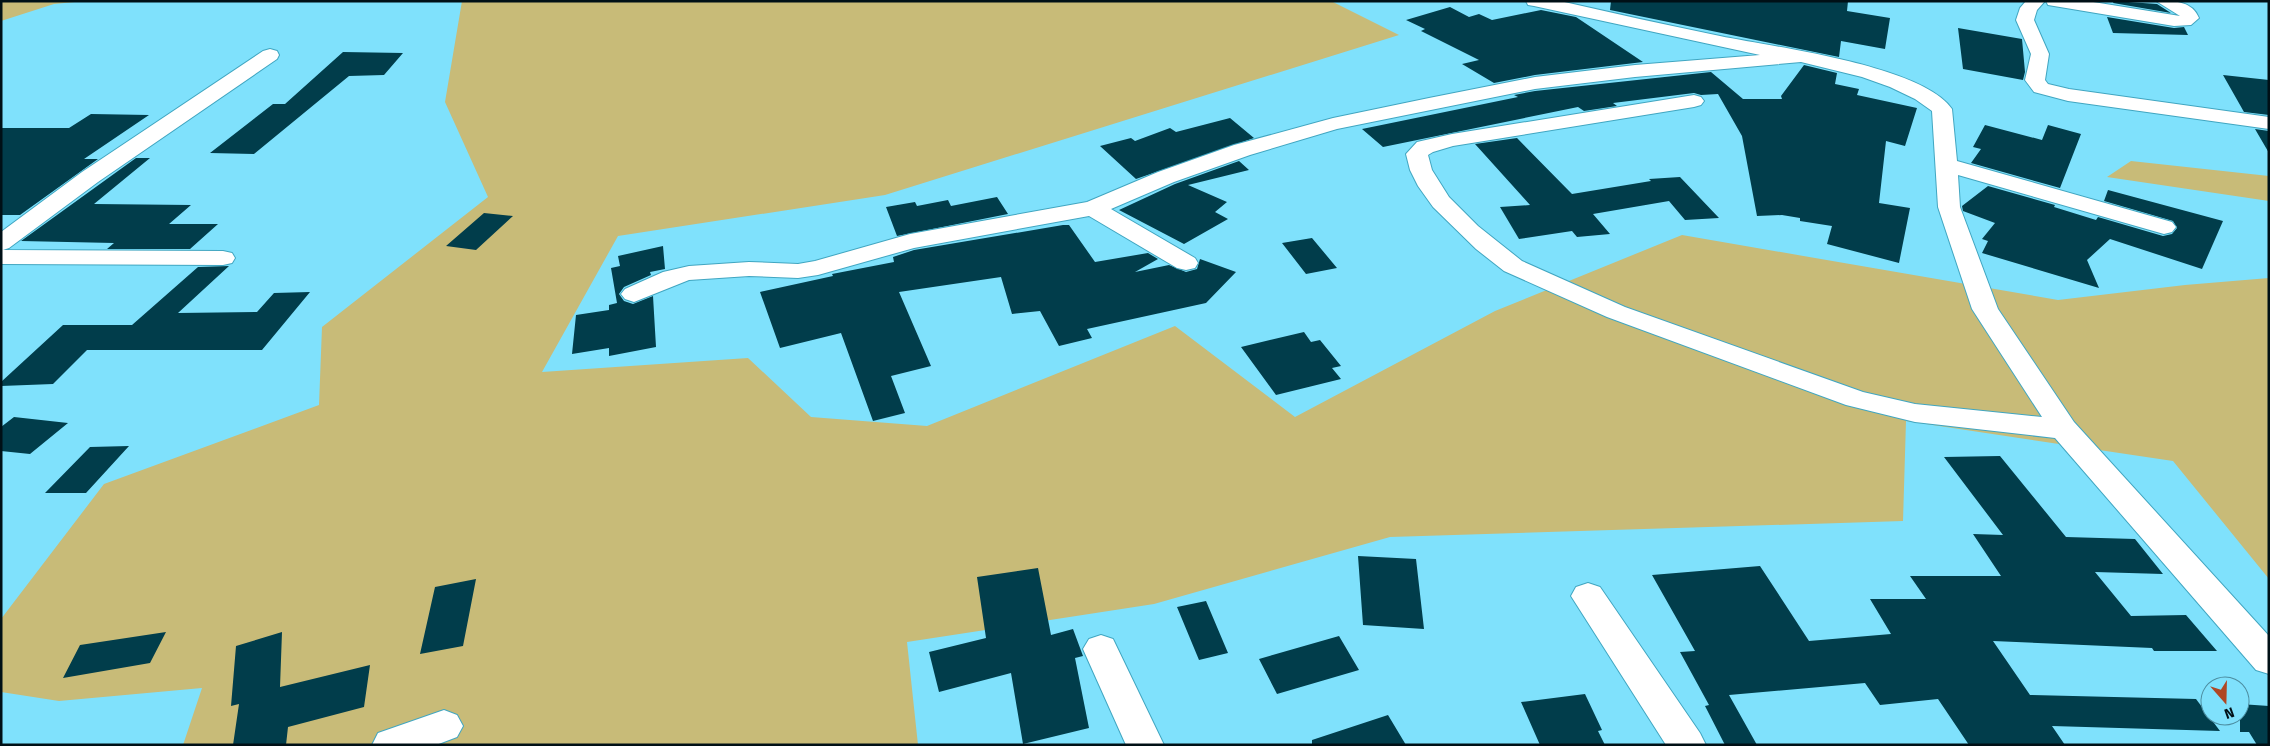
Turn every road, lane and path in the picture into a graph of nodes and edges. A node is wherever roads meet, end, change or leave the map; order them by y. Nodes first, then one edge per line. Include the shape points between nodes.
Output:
1 (1534, 1) edge
2 (2036, 1) edge
3 (2054, 1) edge
4 (2164, 1) edge
5 (270, 55) dead end
6 (1800, 57) junction
7 (1694, 101) dead end
8 (2269, 123) edge
9 (1946, 165) junction
10 (1093, 208) junction
11 (2164, 227) dead end
12 (1, 243) edge
13 (1, 257) edge
14 (223, 258) dead end
15 (1186, 263) dead end
16 (634, 294) dead end
17 (2064, 429) junction
18 (1588, 596) dead end
19 (1101, 649) dead end
20 (2269, 660) edge
21 (444, 726) dead end
22 (391, 745) edge
23 (1145, 745) edge
24 (1687, 745) edge

1 - 6 street
2 - 8 street via 2028,8 2025,20 2040,54 2035,80 2041,88 2068,95
3 - 4 street via 2174,21 2190,18 2188,13
5 - 12 street via 90,177
6 - 9 street via 1883,77 1923,94 1942,109
6 - 10 street via 1535,83 1333,124 1225,156
7 - 17 street via 1442,142 1420,150 1418,161 1425,179 1440,201 1513,266 1616,312 1856,399 1916,413
9 - 11 street
9 - 17 street via 1950,207 1985,309
10 - 15 street
10 - 16 street via 910,241 818,268 798,271 749,268 689,273
13 - 14 street
17 - 20 street
18 - 24 street
19 - 23 street
21 - 22 street

